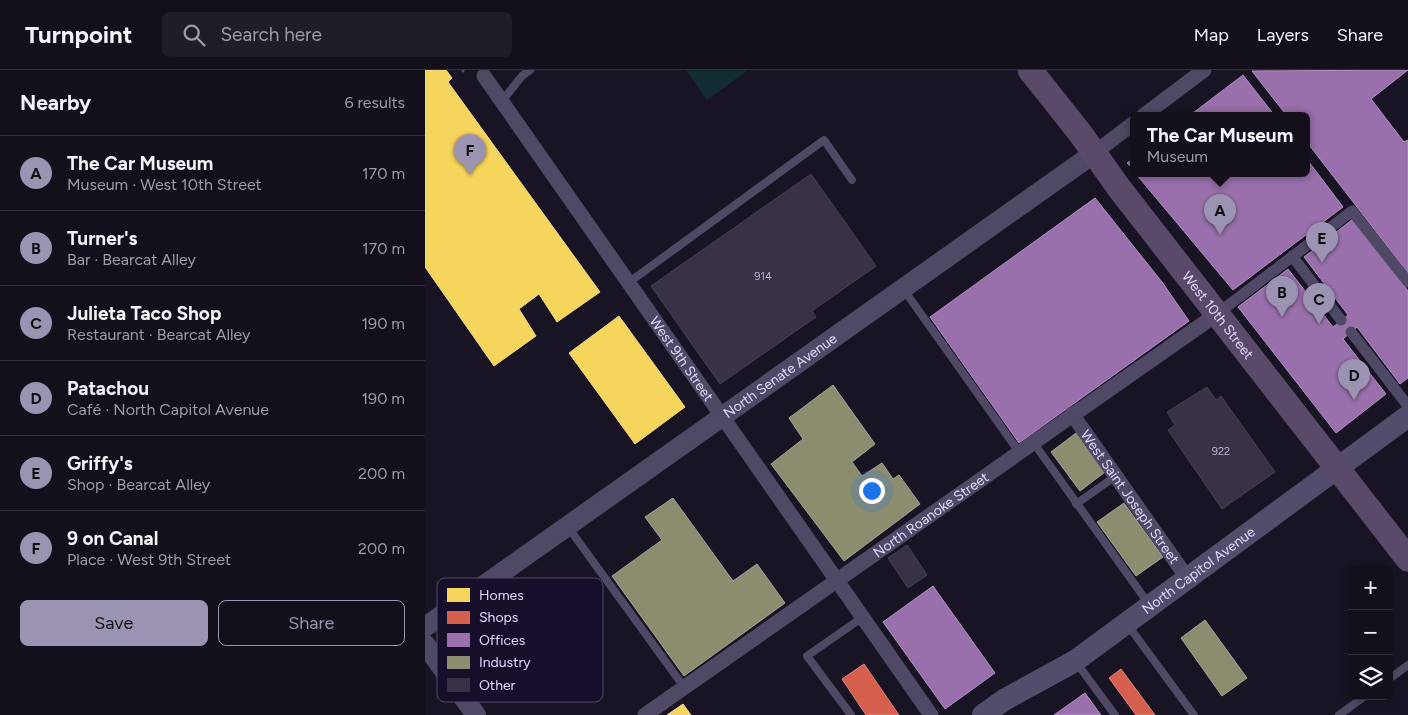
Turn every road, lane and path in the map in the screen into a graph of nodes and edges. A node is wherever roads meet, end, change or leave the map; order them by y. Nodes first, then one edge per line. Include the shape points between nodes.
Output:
1 (530, 70) edge
2 (1030, 70) edge
3 (1204, 70) edge
4 (484, 76) dead end
5 (501, 101) junction
6 (1148, 112) edge
7 (1130, 126) edge
8 (1093, 154) junction
9 (852, 180) dead end
10 (1292, 256) junction
11 (1408, 282) edge
12 (629, 283) junction
13 (903, 288) junction
14 (1217, 314) junction
15 (1341, 320) dead end
16 (1351, 332) dead end
17 (1408, 406) edge
18 (1072, 414) junction
19 (722, 416) junction
20 (1408, 416) edge
21 (1033, 442) junction
22 (1019, 452) junction
23 (1337, 469) junction
24 (1116, 476) junction
25 (1076, 504) junction
26 (568, 526) junction
27 (1408, 559) edge
28 (494, 578) edge
29 (1188, 579) junction
30 (837, 580) junction
31 (1150, 606) junction
32 (863, 617) junction
33 (437, 619) edge
34 (1127, 623) junction
35 (425, 627) edge
36 (425, 644) edge
37 (437, 661) edge
38 (1075, 661) junction
39 (1408, 665) edge
40 (1393, 676) edge
41 (684, 687) junction
42 (1360, 700) edge
43 (467, 702) edge
44 (476, 715) edge
45 (645, 715) edge
46 (851, 715) edge
47 (931, 715) edge
48 (983, 715) edge
49 (1115, 715) edge
50 (1194, 715) edge
51 (1339, 715) edge

1 - 5 lane
2 - 8 main road, West 10th Street
3 - 6 street
4 - 5 street, West 9th Street
5 - 12 street, West 9th Street
7 - 8 street, North Senate Avenue
8 - 13 street, North Senate Avenue
8 - 14 main road, West 10th Street
9 - 12 lane via 824,140
10 - 11 street via 1352,210
10 - 14 street
10 - 15 street
12 - 19 street, West 9th Street
13 - 19 street, North Senate Avenue
13 - 22 lane
14 - 18 street, North Roanoke Street
14 - 23 main road, West 10th Street
16 - 17 street
18 - 21 street, North Roanoke Street
18 - 24 street, West Saint Joseph Street
19 - 26 street, North Senate Avenue
19 - 30 street, West 9th Street
20 - 23 main road, North Capitol Avenue
21 - 22 street, North Roanoke Street
21 - 25 lane
22 - 30 street, North Roanoke Street
23 - 27 main road, West 10th Street
23 - 29 main road, North Capitol Avenue
24 - 25 lane
24 - 29 street, West Saint Joseph Street
25 - 31 lane
26 - 28 street, North Senate Avenue
26 - 41 lane
29 - 31 main road, North Capitol Avenue
30 - 32 street, West 9th Street
30 - 41 street, North Roanoke Street
31 - 34 main road, North Capitol Avenue
32 - 46 lane via 807,656
32 - 47 street, West 9th Street
33 - 35 street, North Senate Avenue
34 - 38 main road, North Capitol Avenue
34 - 50 lane
36 - 37 street
38 - 48 main road, North Capitol Avenue
38 - 49 lane
39 - 40 lane
41 - 45 street, North Roanoke Street
42 - 51 lane
43 - 44 street

